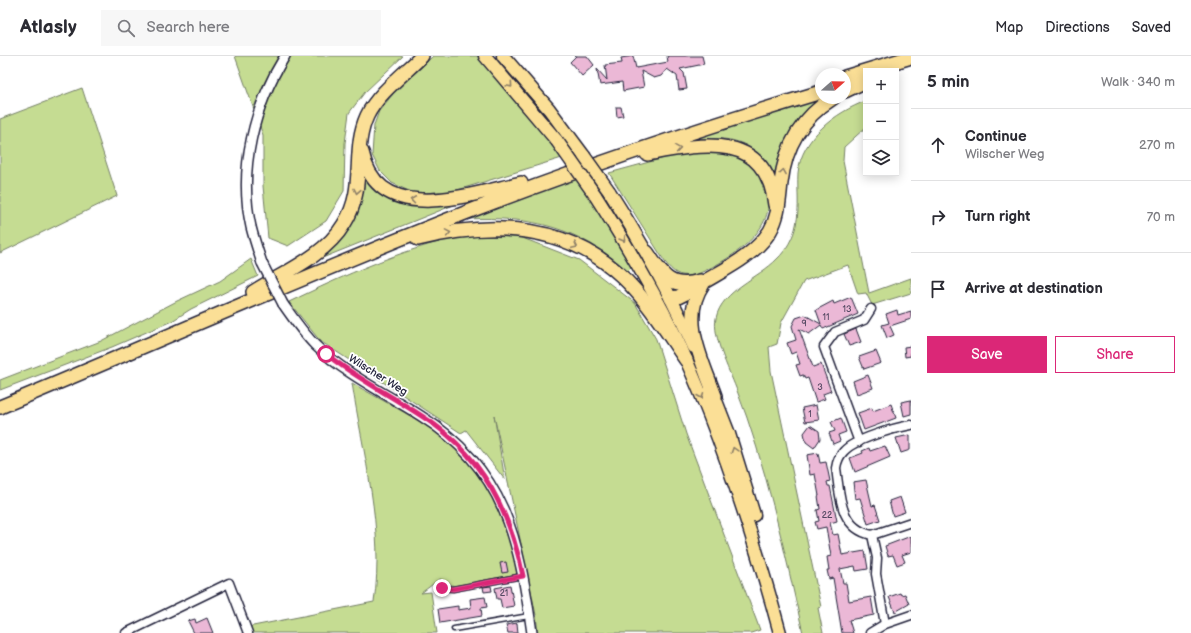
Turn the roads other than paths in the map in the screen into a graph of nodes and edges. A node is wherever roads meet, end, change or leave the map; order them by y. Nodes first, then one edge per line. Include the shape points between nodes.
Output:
1 (285, 56) edge
2 (422, 56) edge
3 (485, 56) edge
4 (503, 56) edge
5 (911, 57) edge
6 (911, 65) edge
7 (899, 69) edge
8 (851, 75) edge
9 (863, 81) edge
10 (863, 82) edge
11 (851, 84) edge
12 (815, 86) edge
13 (851, 88) edge
14 (815, 94) edge
15 (825, 104) edge
16 (360, 138) junction
17 (598, 164) junction
18 (521, 183) junction
19 (767, 236) junction
20 (370, 251) junction
21 (647, 252) junction
22 (708, 278) junction
23 (651, 289) junction
24 (252, 292) junction
25 (671, 298) junction
26 (871, 309) dead end
27 (686, 360) junction
28 (715, 396) junction
29 (0, 398) edge
30 (0, 407) edge
31 (911, 425) edge
32 (859, 442) junction
33 (911, 522) edge
34 (872, 535) junction
35 (523, 576) junction
36 (442, 588) dead end
37 (530, 616) junction
38 (911, 616) edge
39 (885, 624) junction
40 (454, 629) dead end
41 (126, 633) edge
42 (248, 633) edge
43 (532, 633) edge
44 (780, 633) edge
45 (870, 633) edge

1 - 35 street, Wilscher Weg, bridge via 265,95 254,129 248,160 249,215 262,262 283,304 305,334 326,354 349,372 436,426 470,457 493,489 508,518
2 - 16 highway via 372,106
3 -> 23 main road, bridge via 557,142 595,194
4 - 21 main road, bridge via 570,137 609,191
5 - 8 highway
6 - 7 highway
9 - 11 highway
10 - 13 highway
12 - 18 highway via 652,137
14 - 17 highway
19 -> 15 highway via 777,214 784,165 792,141 808,117
18 -> 16 highway via 438,200 404,198 387,190 372,175 363,157
16 -> 24 highway via 357,194 350,214 341,228 322,248
17 -> 19 highway via 695,146 715,145 740,150 762,168 774,195 774,214
17 - 20 highway
18 - 24 highway
19 - 22 highway via 755,249
20 -> 27 highway via 474,228 500,227 550,236 597,257 617,272 652,310
20 - 30 highway
21 - 22 highway via 663,275 678,284
21 - 25 main road
22 - 25 highway via 682,296
22 - 28 highway via 694,299 692,321
23 - 25 main road via 663,297
23 - 27 main road
24 - 29 highway
25 - 28 main road
26 - 32 street via 864,320 835,332 824,347
27 -> 44 main road via 740,499
44 -> 28 main road via 748,494
31 - 32 street
32 - 34 street via 844,451 837,460 836,468 845,516 855,528
33 - 34 street
34 - 39 street
35 - 36 lane via 453,589
35 - 37 street, Wilscher Weg
37 - 40 lane
37 - 43 street, Wilscher Weg
38 - 39 street
39 - 45 street
41 - 42 street via 229,583

